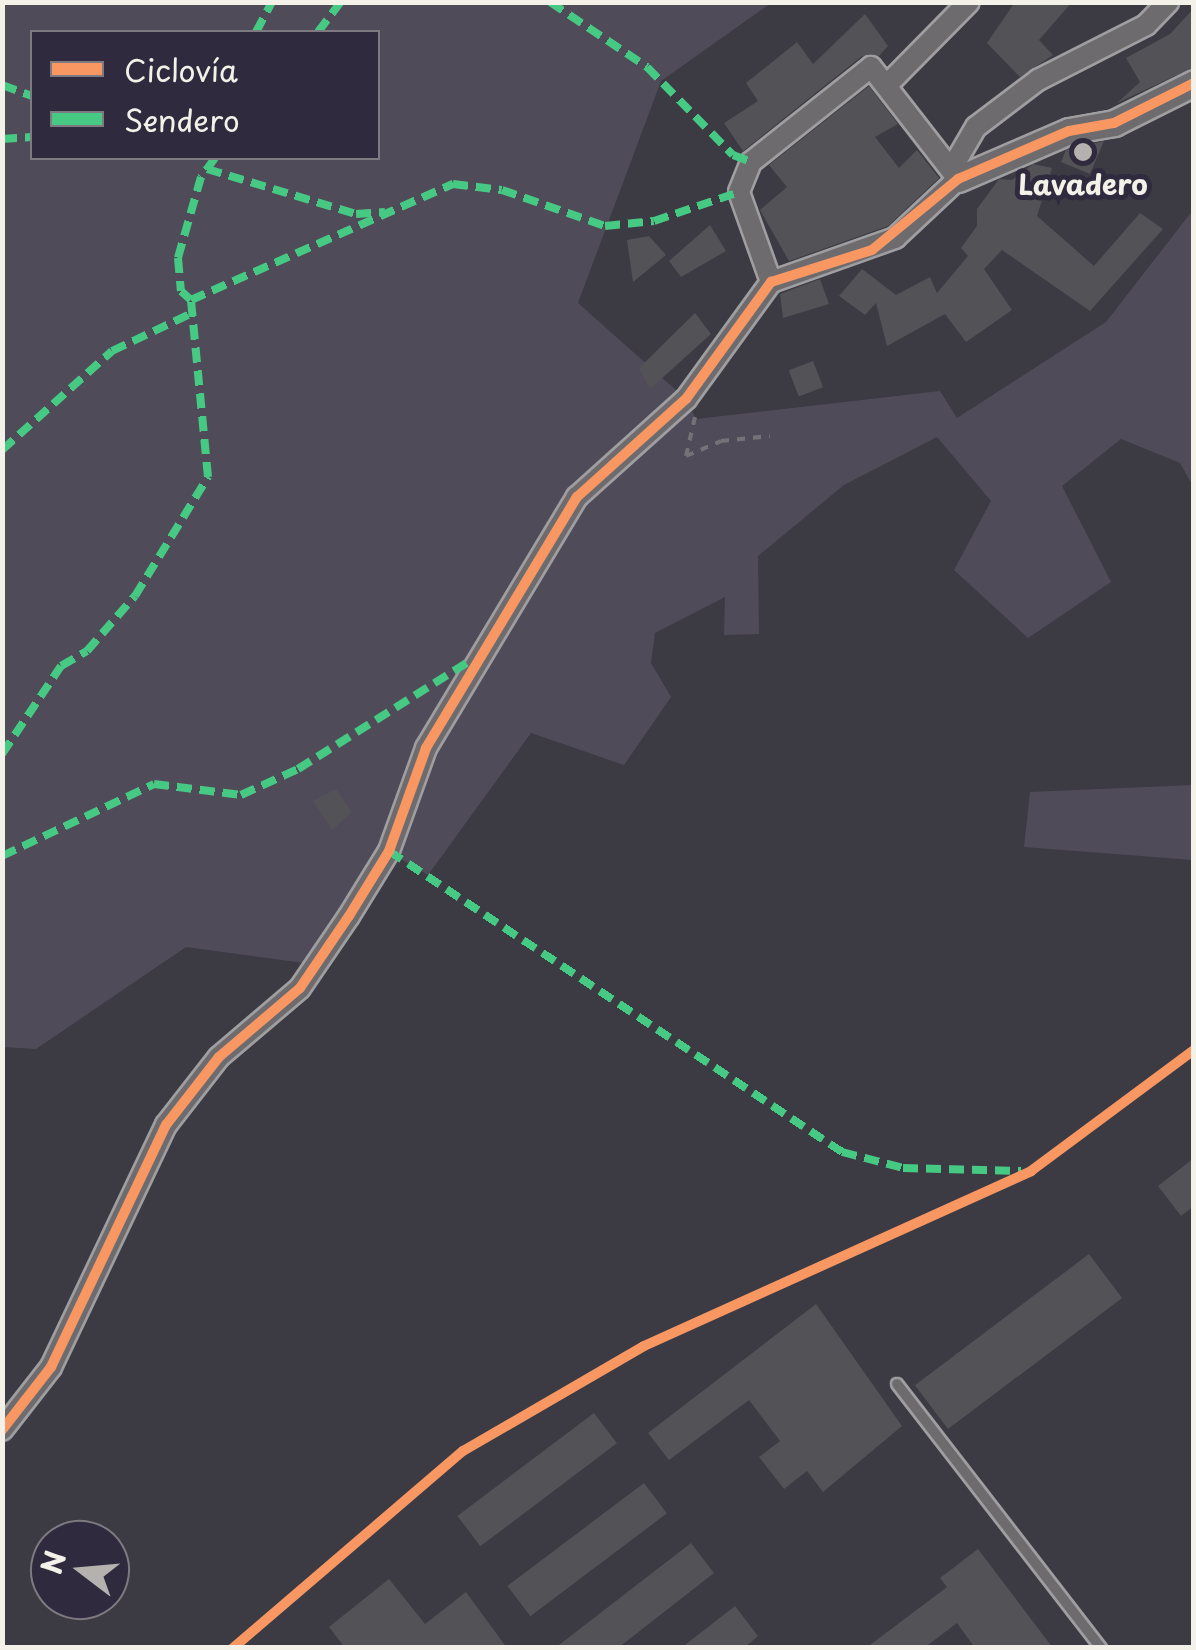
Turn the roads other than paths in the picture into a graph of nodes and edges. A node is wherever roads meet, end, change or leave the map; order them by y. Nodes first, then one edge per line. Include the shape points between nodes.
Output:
1 (969, 2) edge
2 (1168, 2) edge
3 (1194, 83) edge
4 (888, 84) junction
5 (955, 174) junction
6 (771, 282) junction
7 (898, 1384) dead end
8 (2, 1430) edge
9 (1101, 1648) edge

1 - 4 street
2 - 5 street via 1146,24 1038,80 976,127
3 - 5 street via 1114,123 1069,131
4 - 5 street
4 - 6 street via 870,67 751,162 739,192
5 - 6 street via 894,238
6 - 8 street via 686,400 604,469 552,532 506,623 426,748 389,851 318,965 219,1057 166,1125 52,1367
7 - 9 lane

